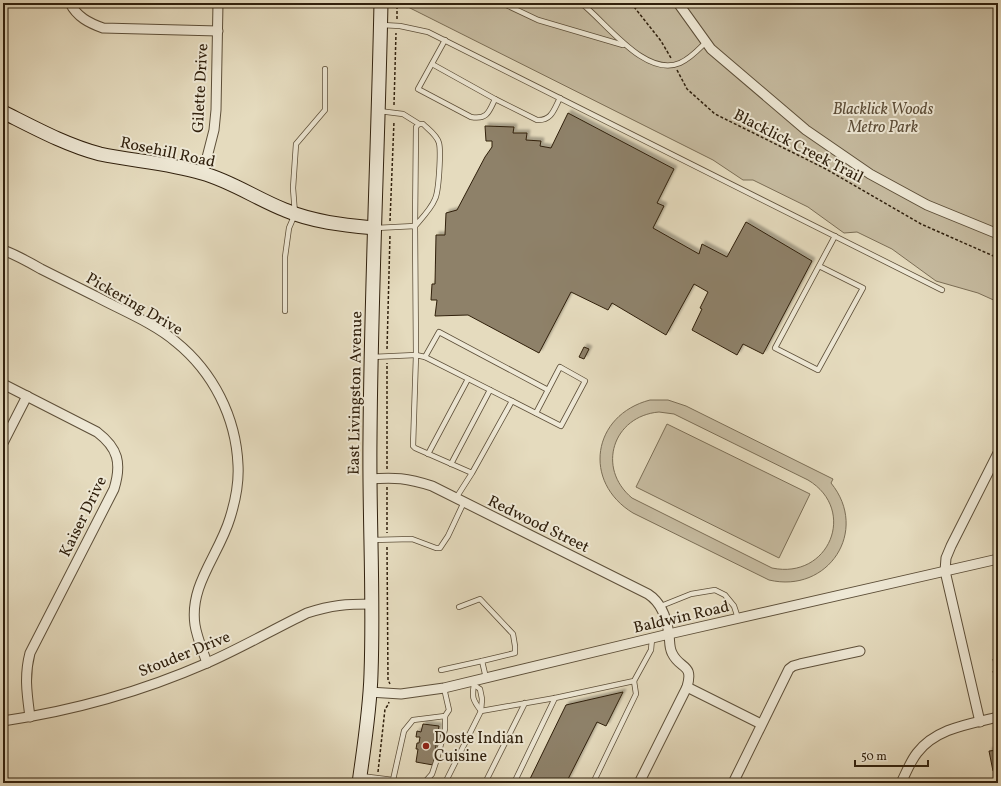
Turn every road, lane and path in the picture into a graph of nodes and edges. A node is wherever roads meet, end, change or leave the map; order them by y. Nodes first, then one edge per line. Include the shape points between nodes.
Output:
1 (70, 3) edge
2 (218, 3) edge
3 (381, 3) edge
4 (397, 3) edge
5 (502, 3) edge
6 (580, 3) edge
7 (631, 3) edge
8 (678, 3) edge
9 (381, 25) junction
10 (397, 26) junction
11 (218, 31) junction
12 (445, 40) junction
13 (706, 42) junction
14 (627, 46) junction
15 (432, 64) junction
16 (674, 65) junction
17 (325, 69) dead end
18 (560, 98) junction
19 (495, 100) junction
20 (378, 111) junction
21 (3, 112) edge
22 (394, 113) junction
23 (419, 124) junction
24 (203, 173) junction
25 (295, 214) junction
26 (415, 226) junction
27 (390, 227) junction
28 (374, 228) junction
29 (998, 234) edge
30 (835, 236) junction
31 (3, 250) edge
32 (998, 258) edge
33 (819, 266) junction
34 (942, 290) dead end
35 (285, 311) dead end
36 (416, 355) junction
37 (387, 356) junction
38 (425, 357) junction
39 (371, 358) junction
40 (468, 379) junction
41 (3, 384) edge
42 (490, 390) junction
43 (548, 390) junction
44 (27, 396) junction
45 (512, 401) junction
46 (536, 413) junction
47 (3, 443) edge
48 (998, 453) edge
49 (428, 454) junction
50 (451, 464) junction
51 (472, 473) junction
52 (387, 478) junction
53 (369, 479) junction
54 (460, 500) junction
55 (387, 539) junction
56 (370, 540) junction
57 (998, 559) edge
58 (945, 571) junction
59 (372, 604) junction
60 (661, 606) junction
61 (459, 607) dead end
62 (738, 618) junction
63 (669, 634) junction
64 (652, 638) junction
65 (860, 651) dead end
66 (482, 661) junction
67 (207, 663) junction
68 (441, 670) dead end
69 (486, 678) junction
70 (634, 680) junction
71 (474, 683) junction
72 (687, 687) junction
73 (444, 688) junction
74 (370, 692) junction
75 (390, 694) junction
76 (555, 698) junction
77 (525, 703) junction
78 (481, 711) junction
79 (444, 716) junction
80 (30, 717) junction
81 (998, 717) edge
82 (3, 721) edge
83 (980, 722) junction
84 (762, 724) junction
85 (377, 778) junction
86 (359, 779) edge
87 (386, 781) edge
88 (424, 783) edge
89 (445, 783) edge
90 (485, 783) edge
91 (514, 783) edge
92 (593, 783) edge
93 (639, 783) edge
94 (733, 783) edge
95 (901, 783) edge

1 - 11 street via 82,18 104,28
2 - 11 street, Gilette Drive
3 - 9 main road, East Livingston Avenue
4 - 10 path
5 - 14 lane via 538,20
6 - 14 lane
7 - 16 path, Blacklick Creek Trail via 661,41
8 - 13 street
9 - 10 lane
9 - 20 main road, East Livingston Avenue
10 - 12 lane via 428,32
10 - 22 path
11 - 24 street, Gilette Drive via 214,130
12 - 15 lane
12 - 18 lane
13 - 16 lane via 693,55
13 - 29 street via 806,130 870,174 927,205
14 - 16 lane via 649,62 663,66
15 - 19 lane
15 - 19 lane via 418,89 477,119 489,112
16 - 32 path, Blacklick Creek Trail via 687,88 715,114 826,169 921,224
17 - 25 lane via 324,110 296,144 293,188
18 - 19 lane via 550,117 544,121
18 - 30 lane
20 - 22 lane
20 - 28 main road, East Livingston Avenue
21 - 24 main road, Rosehill Road via 83,149
22 - 23 lane via 403,114
22 - 27 path
23 - 26 lane via 416,127
23 - 26 lane via 429,129 439,143 439,186 436,198
24 - 25 main road, Rosehill Road
25 - 28 main road, Rosehill Road via 344,225
25 - 35 lane via 289,228 285,257
26 - 27 lane
26 - 36 lane
27 - 28 lane
27 - 37 path
28 - 39 main road, East Livingston Avenue
30 - 33 lane
30 - 34 lane
31 - 67 street, Pickering Drive via 152,326 175,341 196,360 213,383 226,409 238,465 235,495 223,539 200,585 194,606 195,626
33 - 33 lane via 775,348 818,370 863,288
36 - 37 lane
36 - 38 lane
36 - 49 lane via 413,444 414,448
37 - 39 lane
37 - 52 path
38 - 40 lane
38 - 43 lane via 439,332
39 - 53 main road, East Livingston Avenue
40 - 42 lane
40 - 49 lane
41 - 44 street, Kaiser Drive
42 - 45 lane
42 - 50 lane
43 - 46 lane
43 - 46 lane via 560,367 586,381 561,426
44 - 47 street
44 - 80 street, Kaiser Drive via 105,438 117,456 119,467 114,489 30,653 26,668
45 - 46 lane
45 - 51 lane
48 - 58 street via 951,546 946,558
49 - 50 lane
50 - 51 lane
51 - 54 lane
52 - 53 street, Redwood Street
52 - 54 street, Redwood Street via 419,482
52 - 55 path
53 - 56 main road, East Livingston Avenue
54 - 55 lane via 448,536 440,548 412,539
54 - 60 street, Redwood Street via 648,594
55 - 56 lane
55 - 75 path
56 - 59 main road, East Livingston Avenue
57 - 58 street, Baldwin Road
58 - 62 street, Baldwin Road
58 - 83 street
59 - 67 street, Stouder Drive via 344,604 307,613
59 - 74 main road, East Livingston Avenue
60 - 62 lane via 691,594 715,590 725,595 734,606
60 - 63 street
61 - 66 lane via 480,599 513,634 515,653
62 - 63 street, Baldwin Road
63 - 64 street, Baldwin Road
63 - 72 street via 672,653 690,674
64 - 69 street, Baldwin Road
64 - 70 lane via 651,650
65 - 84 street via 793,666 789,669
66 - 68 lane
66 - 69 lane
67 - 80 street, Stouder Drive via 125,693
69 - 71 street, Baldwin Road
70 - 76 lane
70 - 92 lane via 636,694
71 - 73 street, Baldwin Road
71 - 78 lane via 480,689
71 - 78 lane via 474,702
72 - 84 street
72 - 93 street
73 - 75 street, Baldwin Road
73 - 79 lane via 449,710
74 - 75 street, Baldwin Road
74 - 86 main road, East Livingston Avenue
75 - 85 path via 385,709
76 - 77 lane
76 - 91 lane
77 - 78 lane
77 - 90 lane
78 - 89 lane
79 - 87 lane via 413,720 408,725 404,731 393,780
79 - 88 lane via 445,729 437,759 432,774
80 - 82 street, Stouder Drive
81 - 83 street
83 - 95 street via 947,731 931,740 917,753
84 - 94 street
85 - 86 lane
85 - 87 lane

